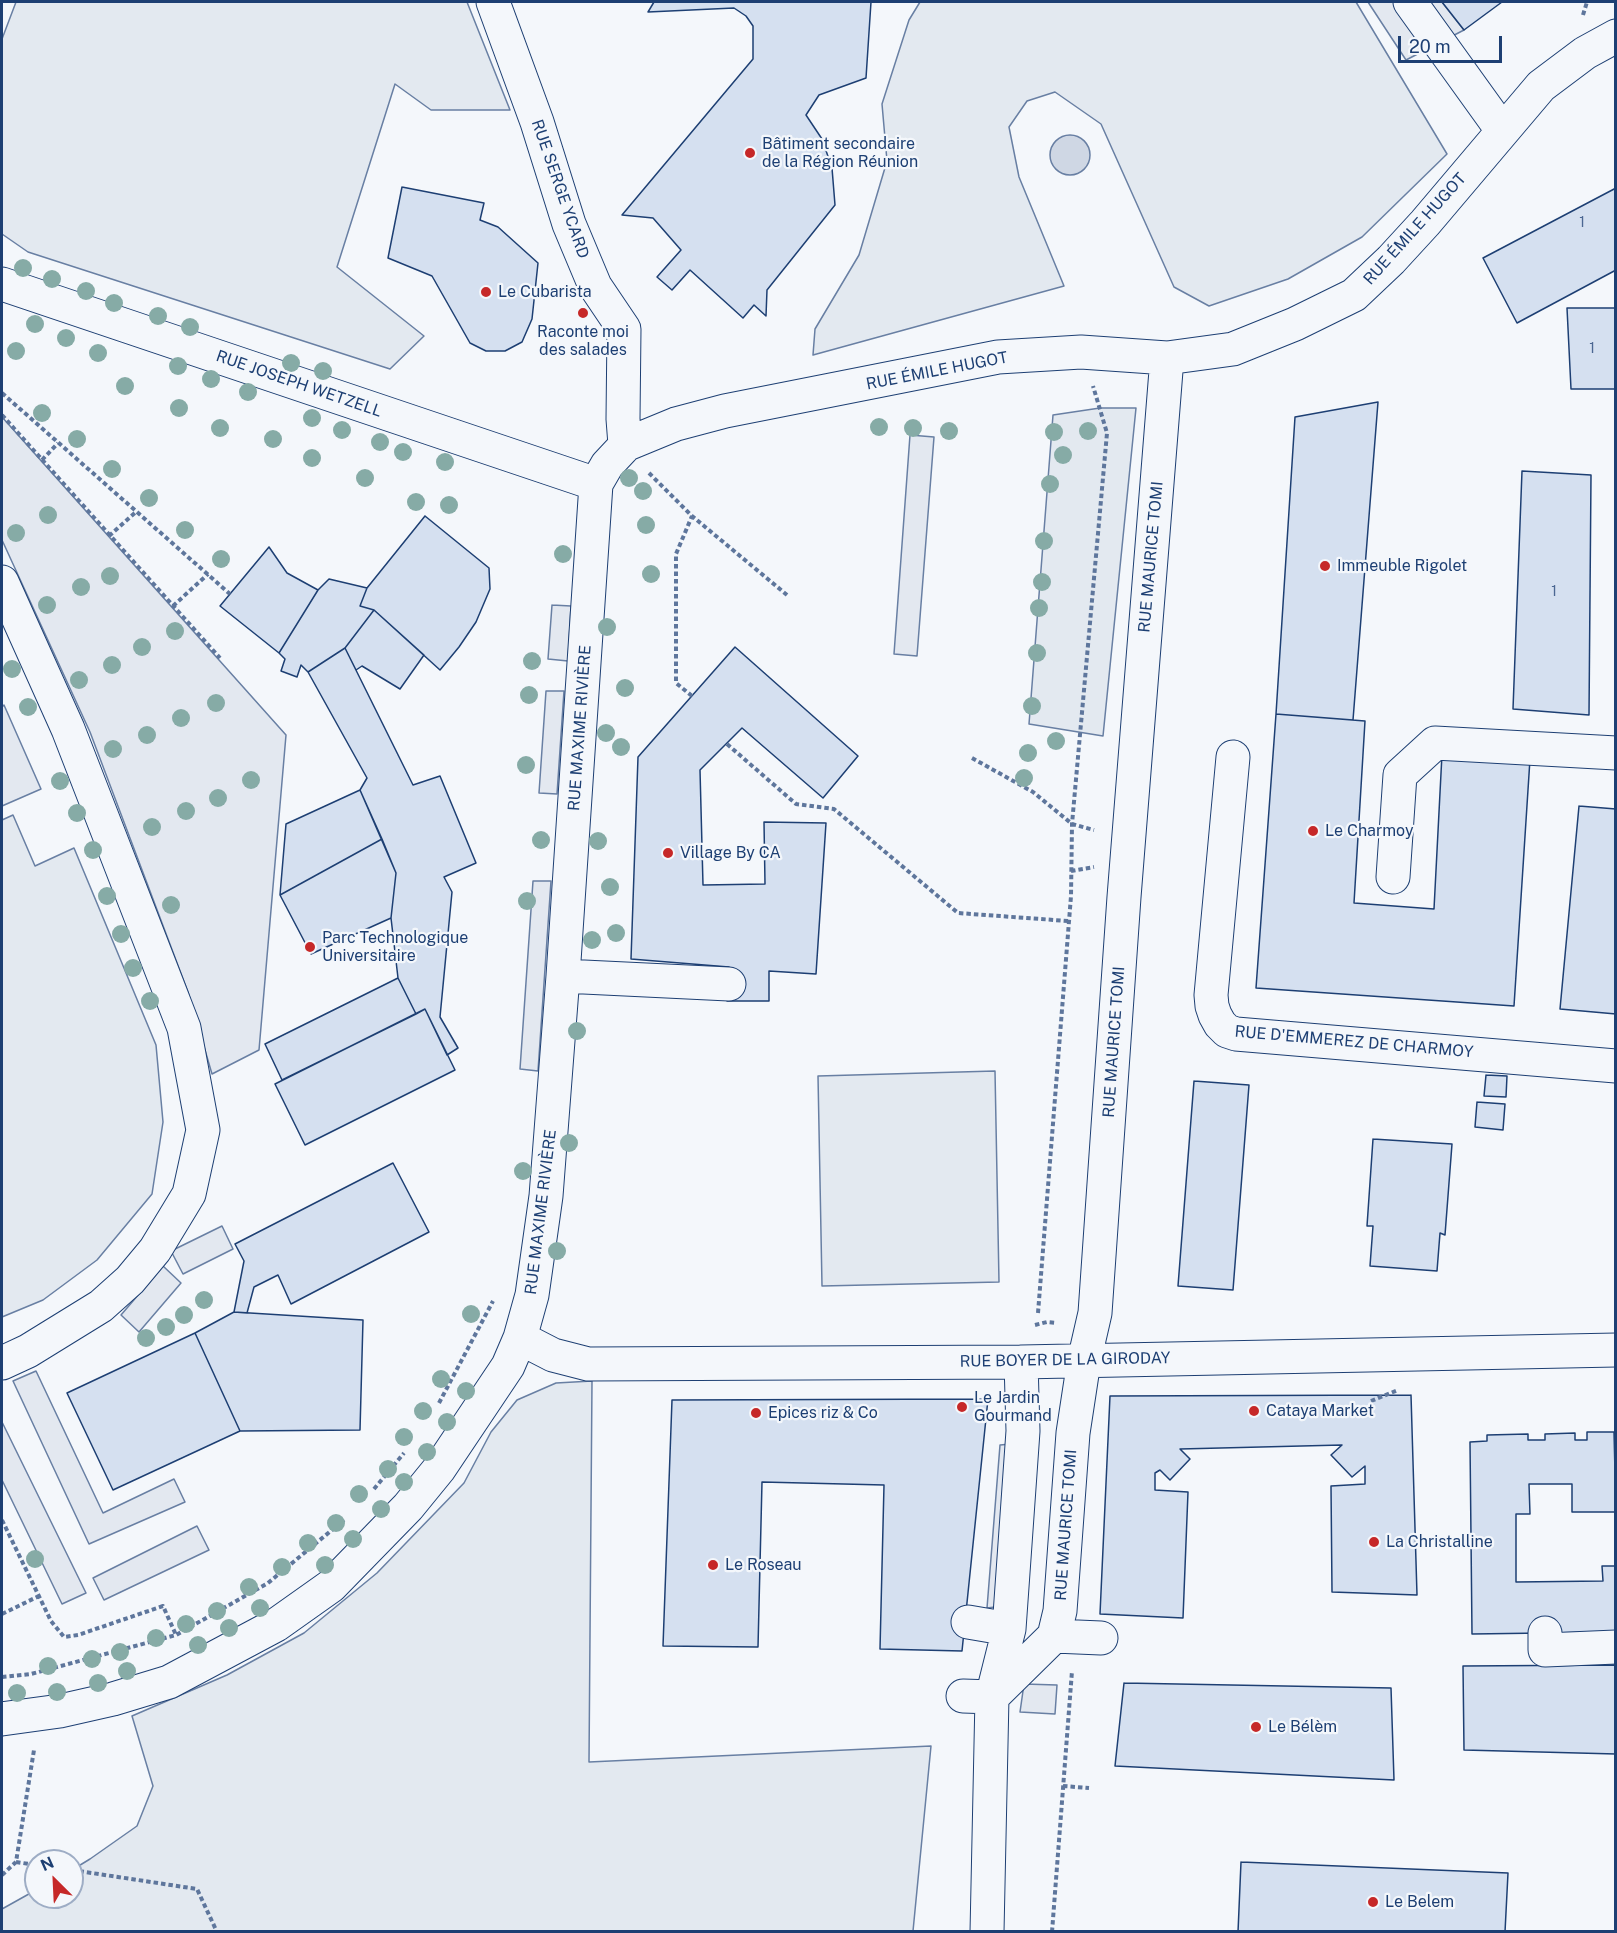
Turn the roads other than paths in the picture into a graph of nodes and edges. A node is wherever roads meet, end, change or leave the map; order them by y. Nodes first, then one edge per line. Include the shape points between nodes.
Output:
1 (493, 2) edge
2 (1410, 2) edge
3 (1616, 36) edge
4 (1502, 130) junction
5 (2, 284) edge
6 (1167, 358) junction
7 (624, 447) junction
8 (596, 484) junction
9 (2, 582) edge
10 (1616, 753) edge
11 (1233, 757) dead end
12 (1393, 877) dead end
13 (563, 976) junction
14 (729, 984) dead end
15 (1616, 1066) edge
16 (520, 1338) junction
17 (1616, 1350) edge
18 (1084, 1361) junction
19 (1022, 1362) junction
20 (2, 1363) edge
21 (968, 1622) dead end
22 (1009, 1629) junction
23 (1545, 1633) dead end
24 (1054, 1636) junction
25 (1101, 1638) dead end
26 (1616, 1647) edge
27 (977, 1697) junction
28 (2, 1719) edge
29 (987, 1932) edge

1 - 7 street, RUE SERGE YCARD via 569,224 595,286 624,329
2 - 4 street
3 - 4 street, RUE ÉMILE HUGOT via 1541,86
4 - 6 street, RUE ÉMILE HUGOT via 1425,223 1354,294 1233,349
5 - 8 street, RUE JOSEPH WETZELL
6 - 7 street, RUE ÉMILE HUGOT via 1081,352 998,357 724,411 676,424
6 - 18 street, RUE MAURICE TOMI via 1095,1313
7 - 8 street, RUE ÉMILE HUGOT
8 - 13 street, RUE MAXIME RIVIÈRE
9 - 20 street via 69,729 184,1028 203,1130 189,1194 155,1250 130,1280 101,1306
10 - 12 street via 1435,743 1400,775
11 - 15 street, RUE D'EMMEREZ DE CHARMOY via 1211,995 1215,1015 1227,1031
13 - 14 street
13 - 16 street, RUE MAXIME RIVIÈRE via 546,1196 532,1295
16 - 19 street, RUE BOYER DE LA GIRODAY via 553,1355 588,1364
16 - 28 street, RUE MAXIME RIVIÈRE via 507,1366 439,1469 401,1515 331,1586 276,1625 169,1682 113,1699
17 - 18 street, RUE BOYER DE LA GIRODAY
18 - 19 street, RUE BOYER DE LA GIRODAY
18 - 24 street, RUE MAURICE TOMI via 1073,1433 1060,1611
19 - 22 street via 1023,1431
21 - 22 street
22 - 27 street
23 - 26 street via 1545,1650
24 - 25 street
24 - 27 street
27 - 29 street

